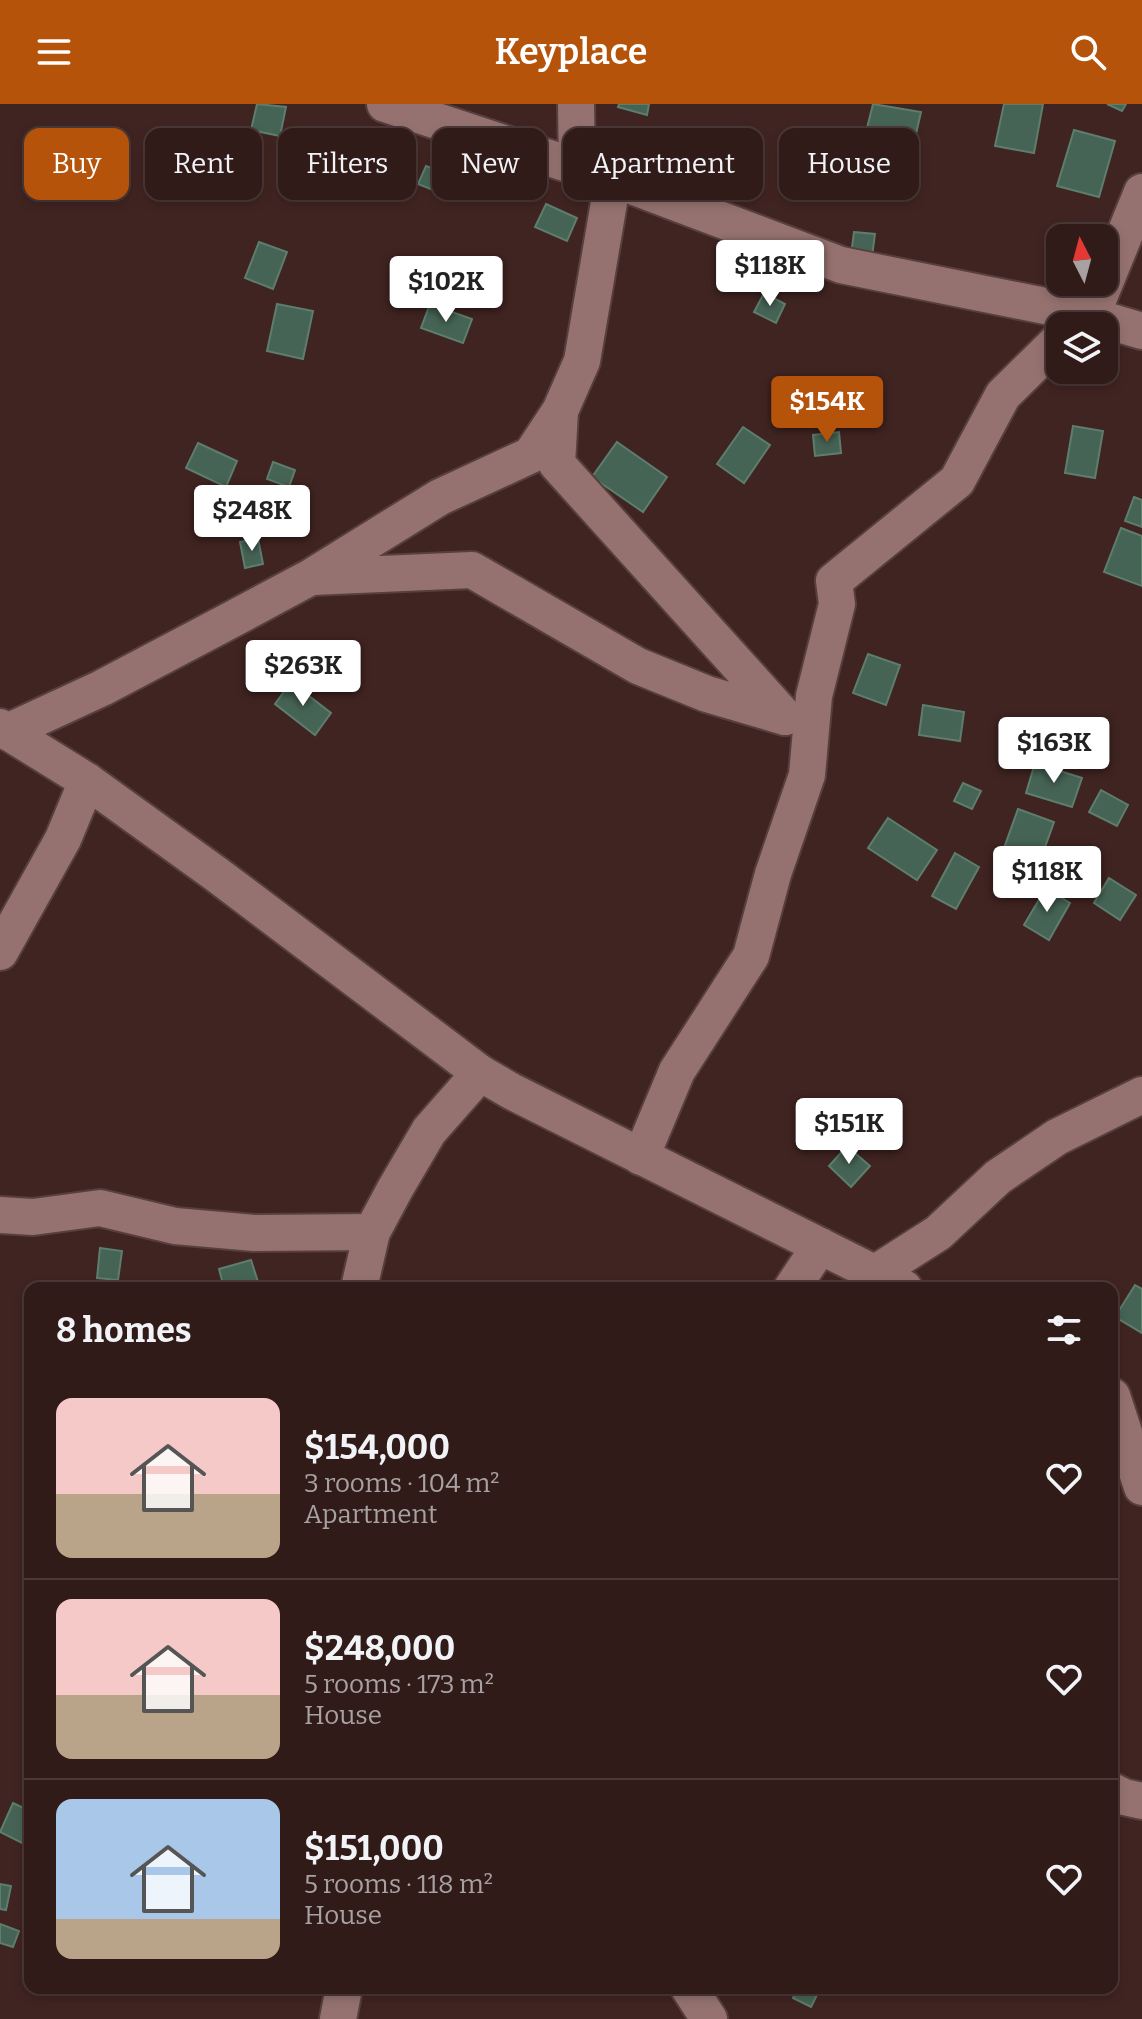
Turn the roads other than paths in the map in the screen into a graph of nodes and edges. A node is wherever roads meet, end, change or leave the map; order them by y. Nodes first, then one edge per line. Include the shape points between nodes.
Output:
1 (385, 104) edge
2 (576, 104) edge
3 (576, 128) edge
4 (563, 162) edge
5 (1142, 192) edge
6 (609, 200) edge
7 (669, 200) edge
8 (1083, 312) edge
9 (1046, 316) edge
10 (1118, 328) edge
11 (1142, 331) edge
12 (1046, 354) edge
13 (560, 411) junction
14 (311, 577) junction
15 (797, 729) junction
16 (4, 730) edge
17 (87, 781) junction
18 (0, 952) edge
19 (480, 1073) junction
20 (1142, 1095) edge
21 (641, 1157) junction
22 (0, 1215) edge
23 (372, 1232) junction
24 (820, 1246) junction
25 (889, 1281) edge
26 (360, 1282) edge
27 (796, 1282) edge
28 (1118, 1389) edge
29 (1142, 1413) edge
30 (1118, 1414) edge
31 (1142, 1487) edge
32 (1118, 1794) edge
33 (1142, 1801) edge
34 (343, 1994) edge
35 (693, 1994) edge
36 (338, 2019) edge
37 (709, 2019) edge

1 - 4 street
2 - 3 street
5 - 8 street
6 - 13 street via 582,361
7 - 9 street via 841,265
10 - 11 street
12 - 15 street via 1003,395 957,481 834,581 837,604 814,696
13 - 14 street via 531,455 440,497
13 - 15 street via 557,464
14 - 15 street via 472,570 638,666
14 - 16 street via 102,688
15 - 21 street via 807,775 751,956 677,1071
16 - 17 street
17 - 18 street via 63,839
17 - 19 street
19 - 21 street
19 - 23 street via 429,1131
20 - 25 street via 1057,1137 998,1177
21 - 24 street
22 - 23 street via 33,1217 100,1208 175,1226 254,1233
23 - 26 street
24 - 25 street
24 - 27 street
28 - 29 street
30 - 31 street
32 - 33 street
34 - 36 street
35 - 37 street

